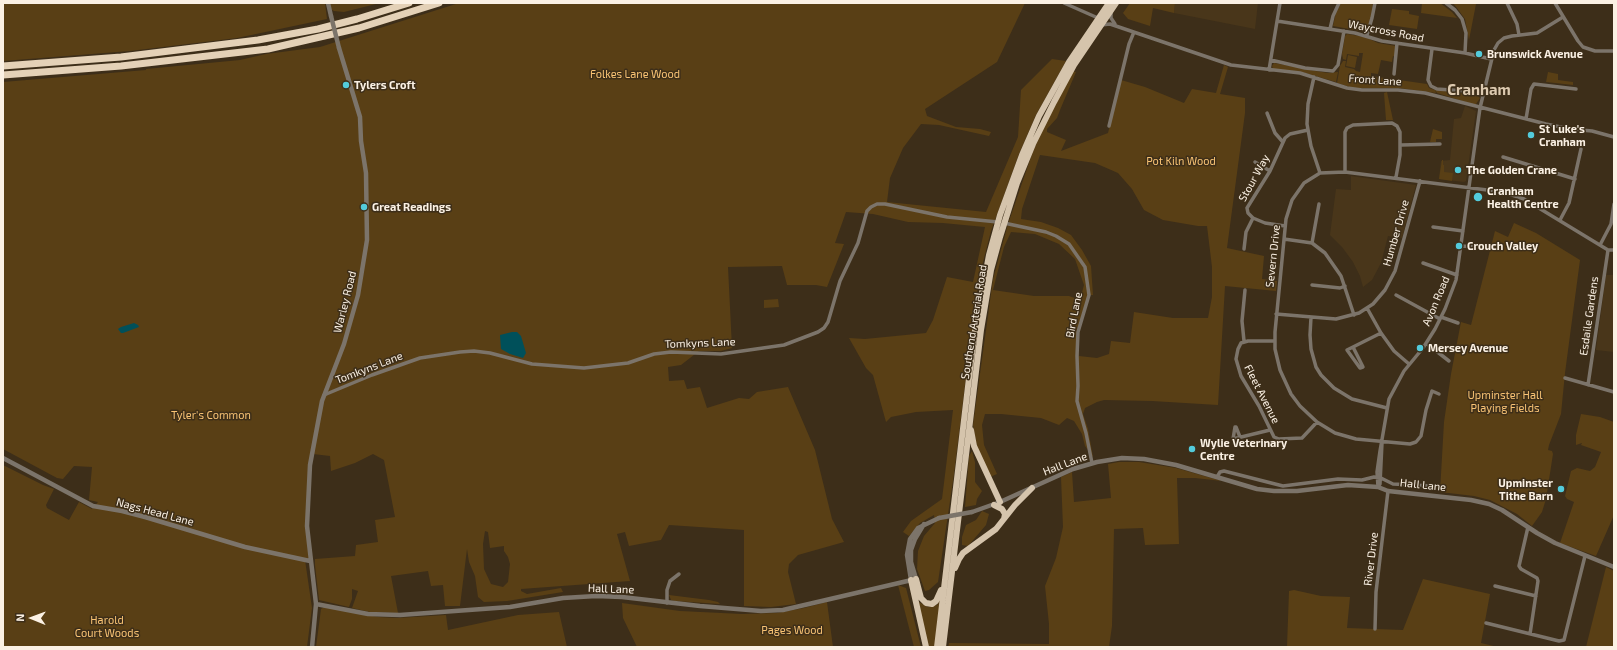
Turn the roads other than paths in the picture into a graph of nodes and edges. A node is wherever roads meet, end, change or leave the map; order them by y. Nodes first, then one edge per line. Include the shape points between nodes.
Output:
1 (328, 3) edge
2 (409, 3) edge
3 (439, 3) edge
4 (1064, 3) edge
5 (1116, 3) edge
6 (1280, 3) edge
7 (1339, 3) edge
8 (1375, 3) edge
9 (1446, 3) edge
10 (1507, 3) edge
11 (1555, 3) edge
12 (1110, 6) edge
13 (1563, 17) junction
14 (1098, 18) junction
15 (1277, 21) junction
16 (1116, 25) junction
17 (1330, 29) junction
18 (1096, 30) junction
19 (1344, 31) junction
20 (1134, 32) junction
21 (1367, 35) junction
22 (1519, 35) junction
23 (1397, 43) junction
24 (1432, 49) junction
25 (1614, 51) edge
26 (1466, 53) junction
27 (1491, 59) junction
28 (1271, 60) junction
29 (3, 66) edge
30 (1269, 70) junction
31 (1394, 74) dead end
32 (3, 75) edge
33 (1314, 77) junction
34 (1576, 89) dead end
35 (1483, 95) junction
36 (1480, 108) junction
37 (1267, 113) dead end
38 (1526, 119) junction
39 (1109, 126) dead end
40 (1308, 130) junction
41 (1614, 137) edge
42 (1282, 141) junction
43 (1440, 144) dead end
44 (1401, 145) junction
45 (1581, 149) dead end
46 (1503, 156) dead end
47 (1255, 162) dead end
48 (1270, 171) junction
49 (1344, 172) junction
50 (1320, 173) junction
51 (1396, 177) junction
52 (1575, 179) junction
53 (1420, 181) junction
54 (1469, 187) junction
55 (1319, 204) dead end
56 (1614, 204) edge
57 (1253, 218) junction
58 (1560, 220) junction
59 (1001, 222) junction
60 (1285, 226) junction
61 (1433, 228) dead end
62 (1464, 231) junction
63 (1284, 239) junction
64 (1312, 243) junction
65 (1600, 244) junction
66 (1462, 246) junction
67 (1481, 247) dead end
68 (1244, 249) dead end
69 (1608, 250) junction
70 (1614, 250) edge
71 (1423, 263) dead end
72 (1457, 275) junction
73 (1312, 285) dead end
74 (1345, 286) junction
75 (1245, 290) dead end
76 (1396, 295) dead end
77 (1368, 308) junction
78 (1276, 314) junction
79 (1354, 315) junction
80 (1311, 317) junction
81 (1440, 318) junction
82 (1458, 323) dead end
83 (1382, 333) junction
84 (1244, 341) junction
85 (1275, 341) junction
86 (1426, 343) junction
87 (1354, 347) junction
88 (1449, 361) dead end
89 (1409, 364) junction
90 (1565, 378) dead end
91 (1588, 385) junction
92 (1614, 392) edge
93 (1439, 394) dead end
94 (324, 395) junction
95 (1387, 408) junction
96 (970, 422) junction
97 (1317, 422) junction
98 (1270, 430) junction
99 (1240, 437) dead end
100 (1382, 442) junction
101 (3, 458) edge
102 (1092, 463) junction
103 (1217, 477) junction
104 (1379, 478) junction
105 (1432, 486) dead end
106 (1378, 487) junction
107 (1032, 488) junction
108 (1388, 491) junction
109 (1000, 502) junction
110 (994, 505) junction
111 (1002, 522) junction
112 (924, 524) junction
113 (1528, 527) junction
114 (949, 552) junction
115 (1585, 556) junction
116 (310, 561) junction
117 (1614, 567) edge
118 (909, 571) junction
119 (679, 574) dead end
120 (913, 580) junction
121 (903, 582) junction
122 (1495, 586) dead end
123 (950, 588) junction
124 (1536, 596) junction
125 (667, 603) junction
126 (316, 604) junction
127 (1486, 623) dead end
128 (1375, 629) dead end
129 (1530, 634) junction
130 (312, 647) edge
131 (926, 647) edge
132 (937, 647) edge
133 (943, 647) edge

1 - 94 street, Warley Road, bridge via 360,117 366,173 367,240 360,288
2 - 29 highway via 318,29 258,40 121,57
3 - 32 highway via 376,23 268,49 142,64
4 - 14 street
5 - 12 highway, Southend Arterial Road
6 - 15 street
7 - 17 street via 1332,16
8 - 21 street
9 - 26 street via 1462,19 1466,33
10 - 22 street
11 - 13 street
12 - 14 highway, Southend Arterial Road
12 - 16 street via 1111,18
12 - 18 highway, Southend Arterial Road
13 - 22 street via 1537,33
13 - 25 street via 1583,47 1594,51
14 - 59 highway, Southend Arterial Road via 1069,62 1039,116 1022,155
15 - 17 street, Waycross Road
15 - 28 street
16 - 18 street via 1104,24
16 - 20 street, Front Lane
17 - 19 street, Waycross Road
18 - 59 highway, Southend Arterial Road via 1033,144
19 - 21 street, Waycross Road
19 - 28 street via 1338,65 1333,71
20 - 30 street, Front Lane via 1231,65
20 - 39 street
21 - 23 street, Waycross Road
22 - 27 street via 1501,40
23 - 24 street, Waycross Road
23 - 31 street
24 - 26 street, Waycross Road
24 - 35 street via 1428,80 1431,86
26 - 27 street, Waycross Road
27 - 35 street
28 - 30 street
30 - 33 street, Front Lane
33 - 36 street, Front Lane via 1347,88 1425,93
33 - 40 street via 1307,110
34 - 38 street via 1534,84
35 - 36 street
36 - 38 street, Front Lane
36 - 54 street, Avon Road
37 - 42 street via 1275,133
38 - 41 street, Front Lane via 1557,127 1600,132
40 - 42 street via 1290,134
40 - 50 street
42 - 48 street, Stour Way
43 - 44 street
44 - 49 street via 1400,132 1395,124 1350,125 1345,132
44 - 51 street
45 - 52 street
46 - 52 street
47 - 48 street
48 - 57 street, Stour Way via 1248,205 1248,213
49 - 50 street
49 - 51 street
50 - 60 street, Severn Drive via 1304,183 1295,194
51 - 53 street
52 - 58 street via 1569,203
53 - 54 street
53 - 77 street, Humber Drive via 1395,271 1385,290
54 - 58 street via 1515,195
54 - 62 street, Avon Road
55 - 64 street
56 - 65 street via 1610,224
57 - 60 street, Stour Way
57 - 68 street via 1246,232
58 - 65 street
59 - 94 street, Tomkyns Lane via 947,217 876,204 867,211 858,243 840,281 828,322 818,332 784,345 722,354 671,352 654,354 628,363 584,368 532,364 490,353 460,352 398,365
59 - 96 highway, Southend Arterial Road via 986,299
59 - 102 street, Bird Lane via 1056,236 1069,244 1085,267 1089,295 1078,332 1077,401
59 - 114 highway, Southend Arterial Road via 989,255 978,308
60 - 63 street, Severn Drive
61 - 62 street
62 - 66 street, Avon Road
63 - 64 street
63 - 78 street, Severn Drive
64 - 74 street via 1331,260
65 - 69 street
66 - 67 street
66 - 72 street, Avon Road
69 - 70 street
69 - 91 street, Esdaile Gardens
71 - 72 street
72 - 81 street, Avon Road
73 - 74 street via 1340,288
74 - 79 street
75 - 84 street via 1242,321
76 - 81 street
77 - 79 street, Humber Drive
77 - 83 street
78 - 80 street, Humber Drive
78 - 85 street, Severn Drive
79 - 80 street, Humber Drive via 1336,319
80 - 95 street via 1311,349 1321,375 1334,388 1352,399
81 - 82 street
81 - 86 street, Avon Road
83 - 87 street
83 - 89 street via 1394,350
84 - 85 street
84 - 98 street, Fleet Avenue via 1238,349 1238,370
85 - 97 street, Severn Drive via 1284,383 1296,401
86 - 88 street
86 - 89 street, Avon Road
87 - 87 street via 1347,350 1360,368 1363,367
89 - 95 street, Avon Road via 1394,387
90 - 91 street
91 - 92 street
93 - 100 street, Severn Drive via 1432,391 1422,433 1416,442
94 - 116 street, Warley Road via 309,479 307,521
95 - 100 street, Avon Road
96 - 109 highway via 974,446
96 - 123 highway, Southend Arterial Road
97 - 98 street, Fleet Avenue via 1299,439 1276,438
97 - 100 street, Severn Drive via 1347,437
98 - 99 street
100 - 104 street, Avon Road
101 - 116 street, Nags Head Lane via 94,506 145,517 245,547
102 - 103 street, Hall Lane via 1122,458 1144,459
102 - 107 street, Hall Lane
103 - 104 street, Hall Lane via 1224,471 1283,486 1338,479
103 - 106 street, Hall Lane via 1257,489 1274,491 1348,485
104 - 105 street, Hall Lane via 1393,484
104 - 106 street, Avon Road
106 - 108 street, Hall Lane
107 - 109 street, Hall Lane
107 - 111 highway
108 - 113 street, Hall Lane via 1445,496 1489,504
108 - 128 street, River Drive via 1376,592
109 - 110 street, Hall Lane
110 - 111 highway via 1004,512
110 - 112 street, Hall Lane, bridge
111 - 123 highway via 990,535 961,556
112 - 118 street, Hall Lane via 918,528 909,543
112 - 120 street via 911,550
113 - 115 street, Hall Lane via 1555,543
113 - 124 street via 1519,566 1537,578
114 - 120 highway via 940,592 934,603 923,601
114 - 132 highway, Southend Arterial Road
115 - 117 street, Hall Lane
115 - 129 street via 1566,638 1559,641
116 - 126 street, Warley Road
118 - 120 street, Hall Lane
118 - 121 street
119 - 125 street via 670,581
120 - 121 street, Hall Lane
120 - 131 highway
121 - 125 street, Hall Lane via 783,610 761,611
122 - 124 street
123 - 133 highway, Southend Arterial Road
124 - 129 street
125 - 126 street, Hall Lane via 622,597 583,596 510,607 390,616
126 - 130 street, Warley Road
127 - 129 street

